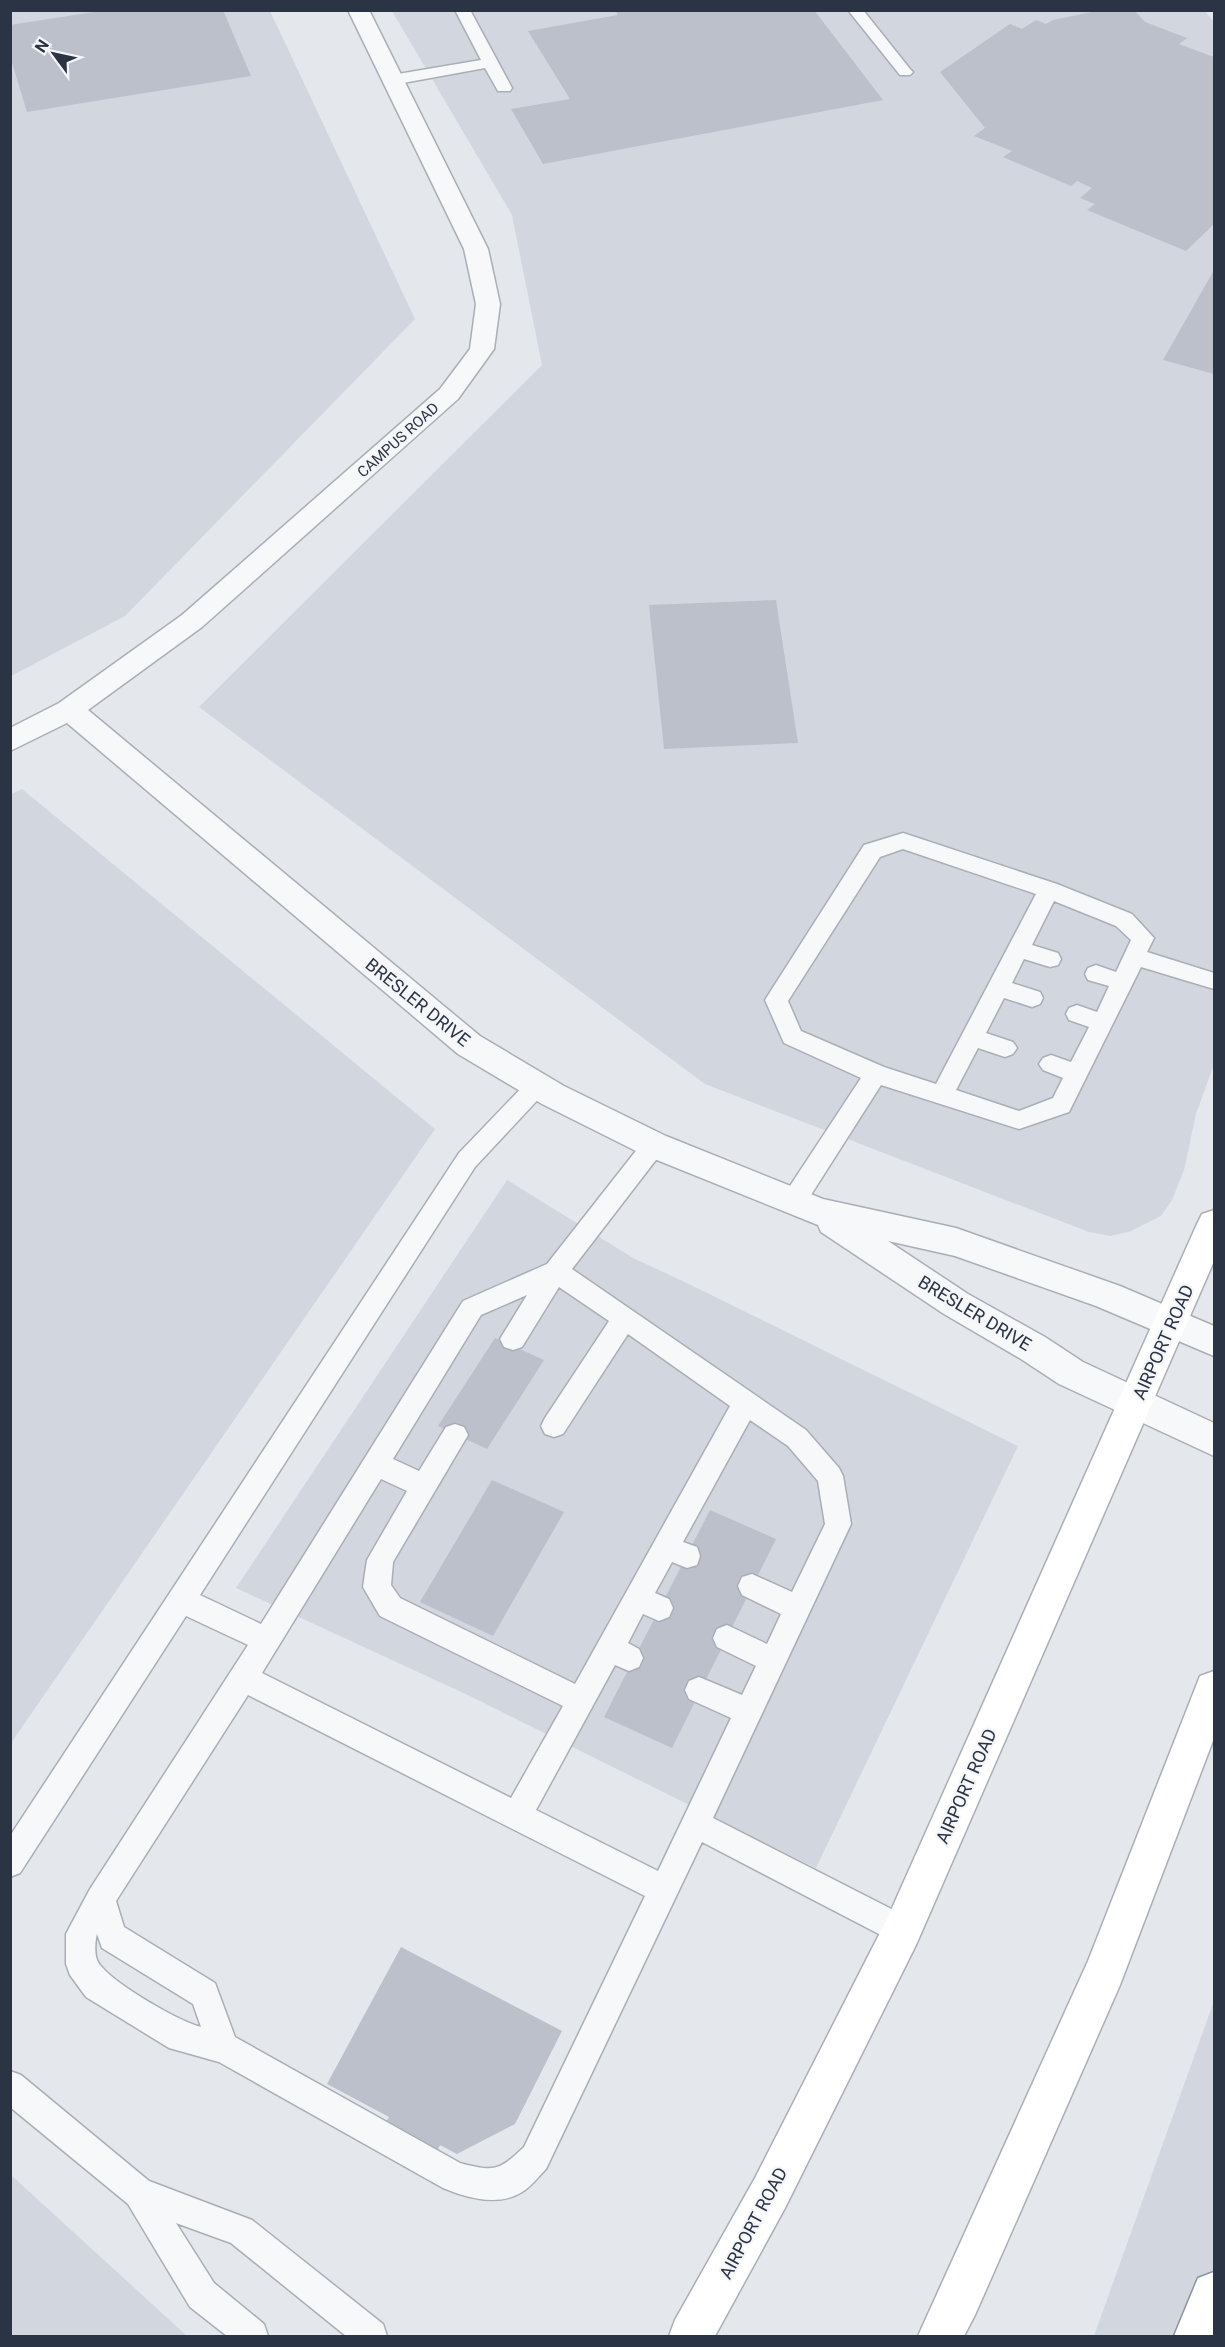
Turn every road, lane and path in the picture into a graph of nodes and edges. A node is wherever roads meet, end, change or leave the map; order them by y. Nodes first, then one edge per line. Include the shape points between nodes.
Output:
1 (358, 10) edge
2 (462, 10) edge
3 (855, 10) edge
4 (490, 63) junction
5 (905, 72) dead end
6 (392, 80) junction
7 (504, 88) dead end
8 (69, 710) junction
9 (10, 741) edge
10 (1049, 890) junction
11 (1018, 949) junction
12 (1135, 957) junction
13 (1050, 959) dead end
14 (1096, 974) dead end
15 (1215, 981) edge
16 (1122, 982) junction
17 (999, 987) junction
18 (1032, 998) dead end
19 (1077, 1014) dead end
20 (1103, 1023) junction
21 (972, 1037) junction
22 (1005, 1048) dead end
23 (1050, 1064) dead end
24 (1076, 1073) junction
25 (876, 1074) junction
26 (537, 1086) junction
27 (942, 1095) junction
28 (654, 1145) junction
29 (806, 1207) junction
30 (1215, 1224) edge
31 (556, 1271) junction
32 (624, 1319) junction
33 (1172, 1322) junction
34 (513, 1339) dead end
35 (1215, 1341) edge
36 (745, 1404) junction
37 (1137, 1404) junction
38 (554, 1426) dead end
39 (455, 1435) dead end
40 (1215, 1440) edge
41 (376, 1464) junction
42 (424, 1486) junction
43 (752, 1586) dead end
44 (182, 1600) junction
45 (798, 1608) junction
46 (726, 1638) dead end
47 (266, 1640) junction
48 (772, 1660) junction
49 (243, 1678) junction
50 (1215, 1689) edge
51 (699, 1690) dead end
52 (581, 1701) junction
53 (748, 1712) junction
54 (517, 1816) junction
55 (694, 1823) junction
56 (10, 1863) edge
57 (664, 1890) junction
58 (100, 1899) junction
59 (902, 1931) junction
60 (224, 2048) junction
61 (10, 2086) edge
62 (139, 2193) junction
63 (1215, 2294) edge
64 (252, 2337) edge
65 (371, 2337) edge
66 (691, 2337) edge
67 (940, 2337) edge
68 (1196, 2337) edge

1 - 6 street, CAMPUS ROAD
2 - 4 lane
3 - 5 lane
4 - 6 lane
4 - 7 lane
6 - 8 street, CAMPUS ROAD via 476,249 488,304 482,349 449,394 192,621
8 - 9 street, CAMPUS ROAD
8 - 26 street, BRESLER DRIVE via 469,1045
10 - 11 lane
10 - 12 lane via 1124,920 1143,938
10 - 25 lane via 903,841 872,850 776,1000 792,1037
11 - 13 lane
11 - 17 lane
12 - 15 lane
12 - 16 lane
14 - 16 lane
16 - 20 lane
17 - 18 lane
17 - 21 lane
19 - 20 lane
20 - 24 lane
21 - 22 lane
21 - 27 lane
23 - 24 lane
24 - 27 lane via 1060,1105 1019,1120
25 - 27 lane
25 - 29 lane
26 - 28 street, BRESLER DRIVE
26 - 44 lane via 467,1160
28 - 29 street, BRESLER DRIVE
28 - 31 lane
29 - 33 street, BRESLER DRIVE via 956,1242
29 - 37 street, BRESLER DRIVE via 956,1305 1071,1373
30 - 33 main road, AIRPORT ROAD
31 - 32 lane
31 - 34 lane
31 - 41 lane via 472,1308
32 - 36 lane
32 - 38 lane
33 - 35 street, BRESLER DRIVE
33 - 37 main road, AIRPORT ROAD
36 - 45 lane via 797,1438 830,1476 838,1524
36 - 52 lane via 648,1603 619,1653
37 - 40 street, BRESLER DRIVE
37 - 59 main road, AIRPORT ROAD
39 - 42 lane
41 - 42 lane
41 - 47 lane
42 - 52 lane via 380,1560 377,1587 390,1607
43 - 45 lane
44 - 47 lane
44 - 56 lane
45 - 48 lane
46 - 48 lane
47 - 49 lane
48 - 53 lane
49 - 54 lane
49 - 58 lane
50 - 67 main road via 1105,1970
51 - 53 lane
52 - 54 lane
53 - 55 lane
54 - 57 lane
55 - 57 lane
55 - 59 lane
57 - 60 lane via 535,2158 511,2181 482,2185 454,2177
58 - 60 lane via 113,1937 204,1994
58 - 60 lane via 81,1934 81,1964 97,1986 180,2037
59 - 66 main road, AIRPORT ROAD via 770,2193
61 - 62 lane
62 - 64 lane via 202,2295
62 - 65 lane via 241,2231
63 - 68 main road

